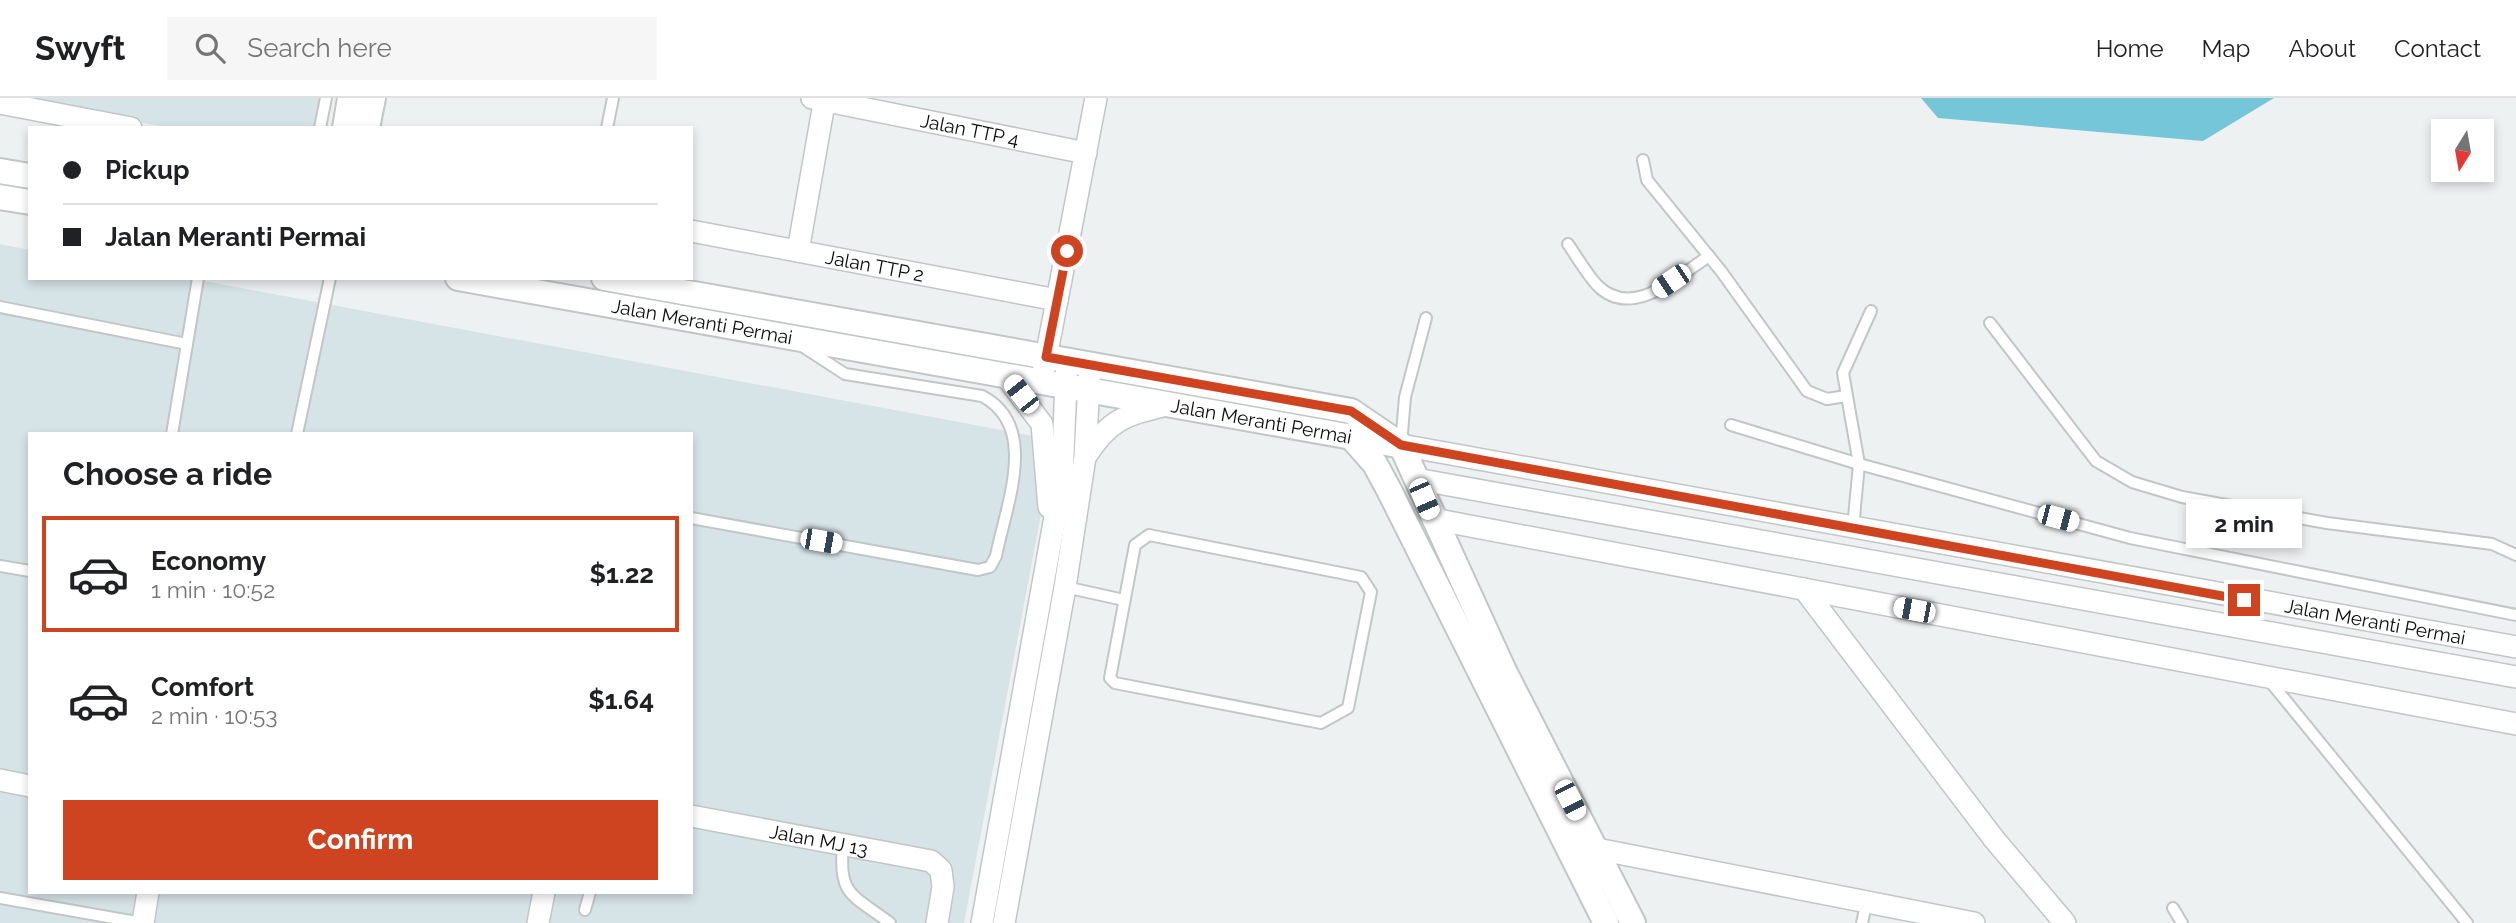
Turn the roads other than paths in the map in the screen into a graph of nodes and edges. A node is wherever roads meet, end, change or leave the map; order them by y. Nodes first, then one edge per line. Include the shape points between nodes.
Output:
1 (326, 98) edge
2 (350, 98) edge
3 (373, 98) edge
4 (613, 98) edge
5 (1096, 98) edge
6 (821, 99) edge
7 (0, 103) edge
8 (121, 126) edge
9 (320, 126) edge
10 (345, 126) edge
11 (367, 126) edge
12 (607, 126) edge
13 (1086, 153) junction
14 (1643, 160) dead end
15 (0, 171) edge
16 (28, 176) edge
17 (0, 197) edge
18 (28, 202) edge
19 (693, 231) edge
20 (1568, 244) dead end
21 (797, 251) junction
22 (1709, 256) junction
23 (198, 280) edge
24 (330, 280) edge
25 (469, 280) edge
26 (615, 280) edge
27 (1057, 300) junction
28 (0, 307) edge
29 (1871, 311) dead end
30 (1426, 318) dead end
31 (1990, 323) dead end
32 (789, 337) junction
33 (187, 344) junction
34 (1068, 361) junction
35 (1005, 375) junction
36 (1041, 382) junction
37 (1077, 388) junction
38 (1846, 396) junction
39 (1168, 404) junction
40 (1731, 425) dead end
41 (172, 432) edge
42 (297, 432) edge
43 (1353, 439) junction
44 (1401, 445) junction
45 (1085, 457) junction
46 (1859, 464) junction
47 (1416, 479) junction
48 (693, 518) edge
49 (1433, 519) junction
50 (1853, 528) junction
51 (1051, 541) junction
52 (2516, 555) edge
53 (0, 566) edge
54 (28, 571) edge
55 (1065, 587) junction
56 (1804, 589) junction
57 (1124, 600) junction
58 (2516, 615) edge
59 (2516, 647) edge
60 (2516, 677) edge
61 (2269, 680) junction
62 (2516, 724) edge
63 (0, 780) edge
64 (28, 786) edge
65 (693, 816) edge
66 (843, 845) junction
67 (1597, 849) junction
68 (148, 894) edge
69 (544, 894) edge
70 (589, 894) edge
71 (0, 898) edge
72 (1867, 900) junction
73 (2173, 908) dead end
74 (585, 910) dead end
75 (2054, 919) edge
76 (142, 923) edge
77 (538, 923) edge
78 (890, 923) edge
79 (937, 923) edge
80 (982, 923) edge
81 (1004, 923) edge
82 (1605, 923) edge
83 (1633, 923) edge
84 (1862, 923) edge
85 (1974, 923) edge
86 (2182, 923) edge
87 (2467, 923) edge

1 - 9 lane
2 - 10 street
3 - 11 street
4 - 12 lane
5 - 13 street
6 - 13 street, Jalan TTP 4
6 - 21 street
7 - 8 street
13 - 27 street
14 - 22 lane via 1647,180
15 - 16 street
17 - 18 street
19 - 21 street, Jalan TTP 2
20 - 22 lane via 1597,285 1628,299 1652,293
21 - 27 street, Jalan TTP 2
22 - 38 lane via 1807,391 1827,399
23 - 33 lane
24 - 42 lane
25 - 32 street, Jalan Meranti Permai
26 - 34 street
27 - 34 street
28 - 33 lane
29 - 38 lane via 1843,373
30 - 44 lane via 1405,397
31 - 52 lane via 2096,460 2132,482 2182,497 2314,520 2492,544
32 - 35 street, Jalan Meranti Permai
32 - 48 lane via 845,374 982,396 999,405 1009,419 1016,445 996,556 990,567 978,570
33 - 41 lane
34 - 36 street
34 - 37 street
34 - 44 street via 1351,411
35 - 36 street, Jalan Meranti Permai
35 - 51 street via 1042,424
36 - 37 street, Jalan Meranti Permai
37 - 39 street, Jalan Meranti Permai
37 - 45 street
37 - 51 street
38 - 46 lane
39 - 43 street, Jalan Meranti Permai
39 - 45 street via 1127,414 1110,425
40 - 46 lane
43 - 44 street, Jalan Meranti Permai
43 - 82 street via 1380,473
44 - 47 street
44 - 50 street, Jalan Meranti Permai
45 - 55 street
46 - 50 lane
46 - 58 lane via 2130,538
47 - 49 street
47 - 60 street, Jalan Meranti Permai
49 - 56 street
49 - 67 street via 1504,671
50 - 59 street, Jalan Meranti Permai
51 - 80 street
53 - 54 lane
55 - 57 lane
55 - 81 street
56 - 61 street
56 - 75 street
57 - 57 lane via 1110,678 1115,683 1321,723 1348,708 1371,592 1361,577 1149,534 1135,545
61 - 62 street
61 - 87 lane
63 - 64 street
65 - 66 street, Jalan MJ 13
66 - 78 lane via 840,873 844,888
66 - 79 street, Jalan MJ 13 via 931,861 941,870 943,887
67 - 72 street
67 - 83 street
68 - 76 street
69 - 77 street
70 - 74 lane
71 - 76 lane
72 - 84 lane
72 - 85 street
73 - 86 lane

